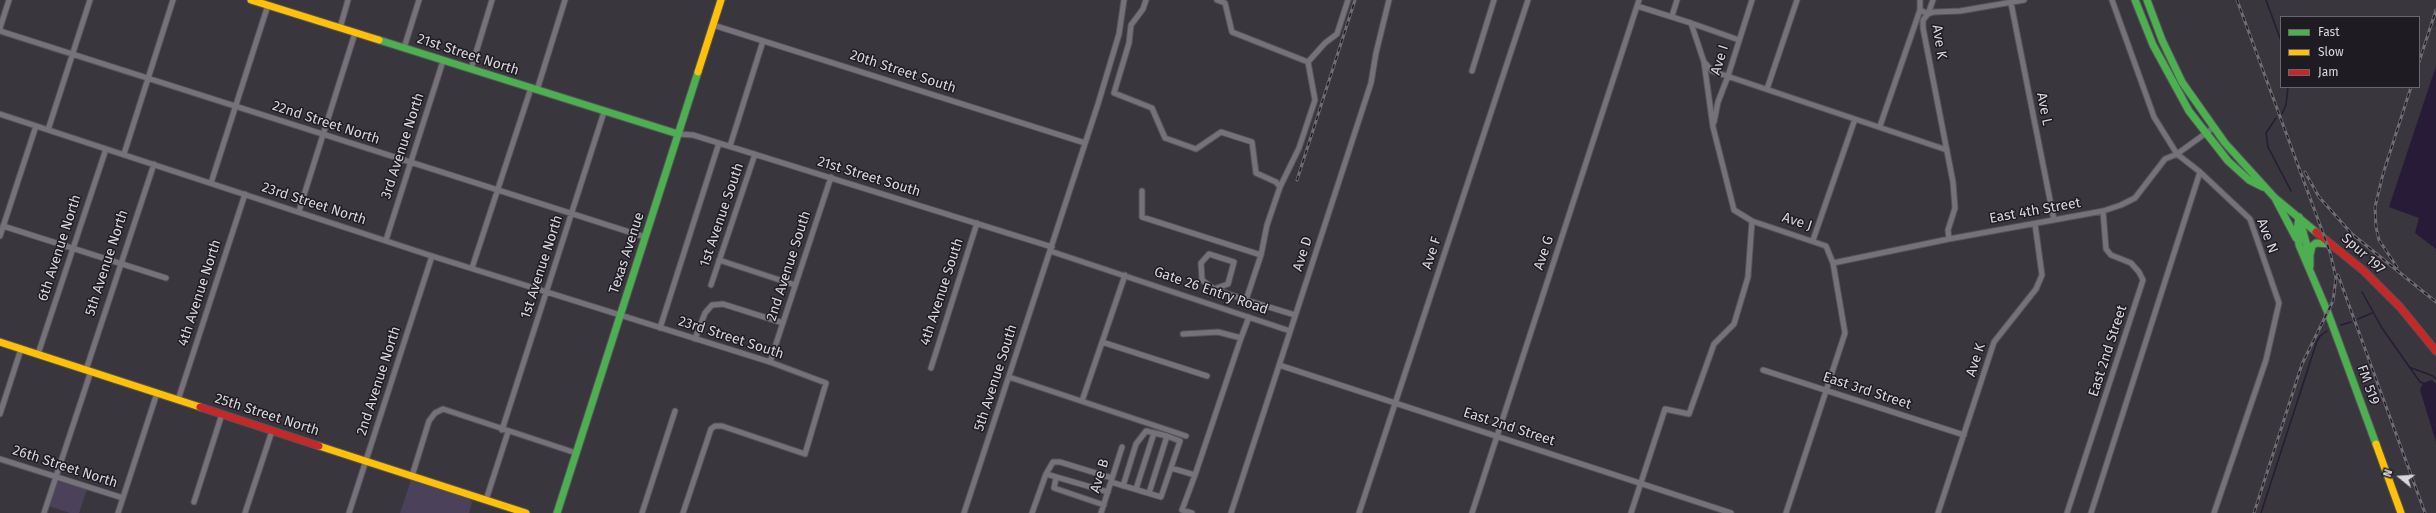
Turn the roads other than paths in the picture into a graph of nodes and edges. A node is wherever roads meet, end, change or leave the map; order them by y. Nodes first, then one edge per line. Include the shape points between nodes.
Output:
1 (9, 0) edge
2 (90, 0) edge
3 (173, 0) edge
4 (251, 0) edge
5 (348, 0) edge
6 (419, 0) edge
7 (492, 0) edge
8 (565, 0) edge
9 (721, 0) edge
10 (1124, 0) edge
11 (1146, 0) edge
12 (1217, 0) edge
13 (1348, 0) edge
14 (1389, 0) edge
15 (1494, 0) edge
16 (1528, 0) edge
17 (1639, 0) edge
18 (1677, 0) edge
19 (1752, 0) edge
20 (1797, 0) edge
21 (1920, 0) edge
22 (1933, 0) edge
23 (2024, 0) edge
24 (2112, 0) edge
25 (2135, 0) edge
26 (2147, 0) edge
27 (269, 3) edge
28 (2011, 3) junction
29 (1637, 6) junction
30 (1920, 10) junction
31 (1928, 14) junction
32 (1672, 16) junction
33 (1691, 23) junction
34 (713, 25) junction
35 (0, 28) edge
36 (340, 28) junction
37 (0, 31) edge
38 (355, 33) junction
39 (1739, 40) junction
40 (763, 41) junction
41 (404, 48) junction
42 (73, 54) junction
43 (443, 60) junction
44 (1308, 62) junction
45 (1704, 62) junction
46 (471, 69) junction
47 (1472, 71) dead end
48 (1728, 76) junction
49 (148, 78) junction
50 (534, 89) junction
51 (1767, 89) junction
52 (236, 106) junction
53 (604, 112) junction
54 (0, 114) edge
55 (1854, 119) junction
56 (36, 126) junction
57 (1880, 126) junction
58 (1713, 127) junction
59 (2213, 128) junction
60 (48, 130) junction
61 (323, 134) junction
62 (678, 134) junction
63 (2205, 134) junction
64 (719, 143) junction
65 (1085, 143) junction
66 (730, 146) junction
67 (106, 149) junction
68 (1947, 150) junction
69 (124, 154) junction
70 (755, 154) junction
71 (2177, 154) junction
72 (410, 162) junction
73 (154, 164) junction
74 (2200, 172) junction
75 (831, 177) junction
76 (211, 183) junction
77 (1280, 187) junction
78 (2264, 187) junction
79 (498, 190) junction
80 (1142, 191) dead end
81 (245, 194) junction
82 (2275, 198) junction
83 (2103, 211) junction
84 (299, 212) junction
85 (572, 214) junction
86 (2299, 217) junction
87 (2054, 220) junction
88 (1752, 221) junction
89 (977, 223) junction
90 (2035, 224) junction
91 (3, 226) junction
92 (0, 236) edge
93 (645, 237) junction
94 (1949, 239) junction
95 (386, 240) junction
96 (1813, 240) junction
97 (2299, 245) junction
98 (2334, 246) junction
99 (1051, 249) junction
100 (72, 250) junction
101 (1261, 255) junction
102 (432, 256) junction
103 (2310, 257) junction
104 (719, 260) junction
105 (1833, 263) junction
106 (120, 264) junction
107 (2310, 266) junction
108 (472, 268) junction
109 (1125, 275) junction
110 (166, 278) dead end
111 (711, 285) dead end
112 (795, 285) junction
113 (1214, 289) junction
114 (546, 292) junction
115 (1246, 300) junction
116 (1295, 315) junction
117 (620, 316) junction
118 (1249, 317) junction
119 (783, 323) junction
120 (660, 328) junction
121 (1290, 331) junction
122 (1183, 334) dead end
123 (1241, 338) junction
124 (695, 339) junction
125 (0, 342) edge
126 (1102, 342) junction
127 (21, 349) junction
128 (2436, 351) edge
129 (38, 354) junction
130 (770, 362) junction
131 (1279, 365) junction
132 (931, 368) dead end
133 (1763, 370) dead end
134 (88, 371) junction
135 (1207, 376) dead end
136 (1009, 377) junction
137 (1826, 391) junction
138 (157, 393) junction
139 (178, 400) junction
140 (1082, 401) junction
141 (1396, 402) junction
142 (675, 412) dead end
143 (0, 414) edge
144 (222, 414) junction
145 (502, 430) junction
146 (272, 431) junction
147 (508, 432) junction
148 (1154, 433) junction
149 (1964, 435) junction
150 (1167, 436) junction
151 (1186, 436) dead end
152 (1497, 436) junction
153 (1122, 447) dead end
154 (576, 453) junction
155 (0, 459) edge
156 (365, 461) junction
157 (1171, 468) junction
158 (1046, 474) junction
159 (1195, 475) junction
160 (412, 476) junction
161 (56, 477) junction
162 (1056, 478) junction
163 (1112, 480) junction
164 (1640, 484) junction
165 (1123, 486) junction
166 (1136, 489) junction
167 (1108, 492) junction
168 (1149, 493) junction
169 (123, 498) junction
170 (486, 500) junction
171 (194, 502) dead end
172 (1104, 505) junction
173 (44, 513) edge
174 (118, 513) edge
175 (245, 513) edge
176 (349, 513) edge
177 (526, 513) edge
178 (557, 513) edge
179 (642, 513) edge
180 (683, 513) edge
181 (964, 513) edge
182 (1032, 513) edge
183 (1101, 513) edge
184 (1192, 513) edge
185 (1231, 513) edge
186 (1359, 513) edge
187 (1472, 513) edge
188 (1631, 513) edge
189 (1731, 513) edge
190 (1786, 513) edge
191 (1938, 513) edge
192 (2067, 513) edge
193 (2091, 513) edge
194 (2214, 513) edge
195 (2402, 513) edge

1 - 35 street
2 - 42 street
3 - 49 street
4 - 27 main road, 21st Street North
5 - 36 street
6 - 41 street
7 - 46 street
8 - 50 street
9 - 34 main road, Texas Avenue
10 - 65 street, 5th Avenue South via 1119,34
11 - 77 street via 1143,9 1131,25 1129,43 1114,93 1152,108 1166,138 1196,149 1221,132 1252,142 1256,173 1276,182
12 - 44 street via 1226,3 1232,32
13 - 44 street via 1337,34
14 - 116 street, Ave D via 1371,83
15 - 47 street
16 - 141 street, Ave F
17 - 29 street, Ave G
18 - 32 street
19 - 39 street, Ave I
20 - 51 street
21 - 30 street
22 - 31 street, Ave K
23 - 28 street, Ave K
24 - 71 street, Ave N via 2154,116
25 - 63 main road via 2164,67
26 - 59 main road via 2174,65
27 - 36 main road, 21st Street North
27 - 52 street
28 - 31 street, Ave K
28 - 87 street, Ave L
29 - 32 street
29 - 152 street, Ave G
30 - 31 street, Ave K
30 - 57 street, Ave K
31 - 68 street, Ave K via 1923,20 1923,28
32 - 33 street
33 - 39 street
33 - 45 street, Ave J
34 - 40 street, 20th Street South
34 - 62 main road, Texas Avenue
36 - 38 main road, 21st Street North
37 - 42 street, 22nd Street North
38 - 41 main road, 21st Street North
38 - 61 street
39 - 48 street, Ave I
40 - 65 street, 20th Street South
40 - 66 street
41 - 43 main road, 21st Street North
42 - 49 street, 22nd Street North
42 - 60 street
43 - 46 main road, 21st Street North
43 - 72 street, 3rd Avenue North
44 - 77 street via 1314,100 1299,148
45 - 48 street via 1712,71
45 - 58 street, Ave J
46 - 50 main road, 21st Street North
48 - 51 street
48 - 58 street, Ave I via 1718,102
49 - 52 street, 22nd Street North
49 - 69 street
50 - 53 main road, 21st Street North
50 - 79 street
51 - 55 street
52 - 61 street, 22nd Street North
52 - 76 street
53 - 62 main road, 21st Street North
53 - 85 street, 1st Avenue North
54 - 56 street, 23rd Street North
55 - 57 street
55 - 96 street
56 - 60 street, 23rd Street North
56 - 91 street
57 - 68 street
58 - 88 street, Ave J via 1734,210
59 - 63 street, East 4th Street
59 - 78 main road
60 - 67 street, 23rd Street North
61 - 72 street, 22nd Street North
61 - 84 street
62 - 64 street, 21st Street South via 693,135
62 - 93 main road, Texas Avenue
63 - 71 street, East 4th Street
63 - 78 main road via 2249,180
64 - 66 street, 21st Street South
64 - 120 street
65 - 99 street, 5th Avenue South
66 - 70 street, 21st Street South
67 - 69 street, 23rd Street North
67 - 100 street, 6th Avenue North
68 - 94 street, Ave K via 1955,208 1948,230
69 - 73 street, 23rd Street North
70 - 75 street, 21st Street South
70 - 104 street, 1st Avenue South
71 - 74 street, Ave N
71 - 83 street, East 4th Street via 2166,159 2135,198
72 - 79 street, 22nd Street North
72 - 95 street, 3rd Avenue North
73 - 76 street, 23rd Street North
73 - 106 street, 5th Avenue North
74 - 193 street
74 - 194 street, Ave N via 2250,219 2279,303 2266,360
75 - 89 street, 21st Street South
75 - 112 street, 2nd Avenue South
76 - 81 street, 23rd Street North
77 - 101 street via 1267,225
78 - 82 main road, Spur 197
79 - 85 street, 22nd Street North
79 - 108 street
80 - 101 street via 1142,217
81 - 84 street, 23rd Street North
81 - 139 street, 4th Avenue North
82 - 86 main road, Spur 197
82 - 97 main road
83 - 87 street, East 4th Street
83 - 192 street, East 2nd Street via 2106,249 2111,255 2131,264 2143,280
84 - 95 street, 23rd Street North
85 - 93 street, 22nd Street North
85 - 114 street, 1st Avenue North
86 - 97 main road, FM 519 / FM 519
86 - 98 main road, Spur 197
86 - 103 main road, FM 519 / FM 519
87 - 90 street, East 4th Street
88 - 96 street, Ave J
88 - 164 street via 1748,277 1734,324 1714,344 1689,414 1665,409
89 - 99 street, 21st Street South
89 - 132 street, 4th Avenue South
90 - 94 street, East 4th Street
90 - 149 street, Ave K via 2042,275 2036,288 1994,342
91 - 92 street
91 - 100 street
93 - 117 main road, Texas Avenue
94 - 105 street, East 4th Street
95 - 102 street, 23rd Street North
96 - 105 street, Ave J via 1826,246
97 - 107 main road, FM 519 / FM 519
98 - 103 main road via 2324,242 2316,243 2312,246
98 - 128 main road, Spur 197 via 2400,306
99 - 109 street, 21st Street South
99 - 136 street, 5th Avenue South
100 - 106 street
100 - 129 street, 6th Avenue North
101 - 115 street
102 - 108 street, 23rd Street North
102 - 156 street, 2nd Avenue North
103 - 107 main road, FM 519 / FM 519
104 - 111 street, 1st Avenue South
104 - 112 street
105 - 137 street, Ave J via 1845,333
106 - 110 street
106 - 134 street, 5th Avenue North
107 - 195 main road, FM 519 / FM 519
108 - 114 street, 23rd Street North
109 - 118 street, Gate 26 Entry Road
109 - 126 street
112 - 119 street, 2nd Avenue South
113 - 113 street via 1228,284 1234,262 1209,254 1201,263 1202,280
113 - 115 street
114 - 117 street, 23rd Street North
114 - 145 street, 1st Avenue North
115 - 116 street
116 - 121 street, Ave D
117 - 120 street, 23rd Street South
117 - 154 main road, Texas Avenue
118 - 121 street, Gate 26 Entry Road
118 - 123 street
119 - 124 street via 723,304 712,305 705,313
119 - 130 street, 2nd Avenue South
120 - 124 street, 23rd Street South
121 - 131 street, Ave D
122 - 123 street via 1218,332
123 - 159 street
124 - 130 street, 23rd Street South
125 - 127 main road, 25th Street North
126 - 135 street
126 - 140 street
127 - 129 main road, 25th Street North
127 - 143 street
129 - 134 main road, 25th Street North
130 - 180 street, 23rd Street South via 826,382 805,454 722,426 715,426 711,429
131 - 141 street, East 2nd Street
131 - 185 street, Ave D
133 - 137 street, East 3rd Street
134 - 138 main road, 25th Street North
134 - 161 street, 5th Avenue North
136 - 140 street
136 - 181 street, 5th Avenue South
137 - 149 street, East 3rd Street
137 - 190 street, Ave J
138 - 139 main road, 25th Street North
138 - 169 street
139 - 144 main road, 25th Street North
140 - 151 street
141 - 152 street, East 2nd Street
141 - 186 street, Ave F
142 - 179 street
144 - 146 main road, 25th Street North
144 - 171 street
145 - 147 street
145 - 160 street via 443,409 439,410 429,421
146 - 156 main road, 25th Street North
146 - 175 street
147 - 154 street
147 - 170 street
148 - 150 street
148 - 165 street via 1146,431 1136,444
148 - 166 street
149 - 191 street, Ave K
150 - 157 street via 1180,441
150 - 168 street
152 - 164 street, East 2nd Street
152 - 187 street, Ave G
153 - 163 street, Ave B
154 - 178 main road, Texas Avenue
155 - 161 street, 26th Street North
156 - 160 main road, 25th Street North
156 - 176 street, 2nd Avenue North
157 - 159 street
157 - 168 street via 1162,497
158 - 162 street
158 - 163 street via 1053,462 1060,462
158 - 182 street
159 - 184 street via 1182,510
160 - 170 main road, 25th Street North
161 - 169 street, 26th Street North
161 - 173 street, 5th Avenue North
162 - 167 street
162 - 172 street via 1054,488
163 - 165 street
163 - 167 street, Ave B
164 - 188 street
164 - 189 street, East 2nd Street
165 - 166 street
166 - 168 street
167 - 172 street, Ave B
169 - 174 street
170 - 177 main road, 25th Street North
172 - 183 street, Ave B

